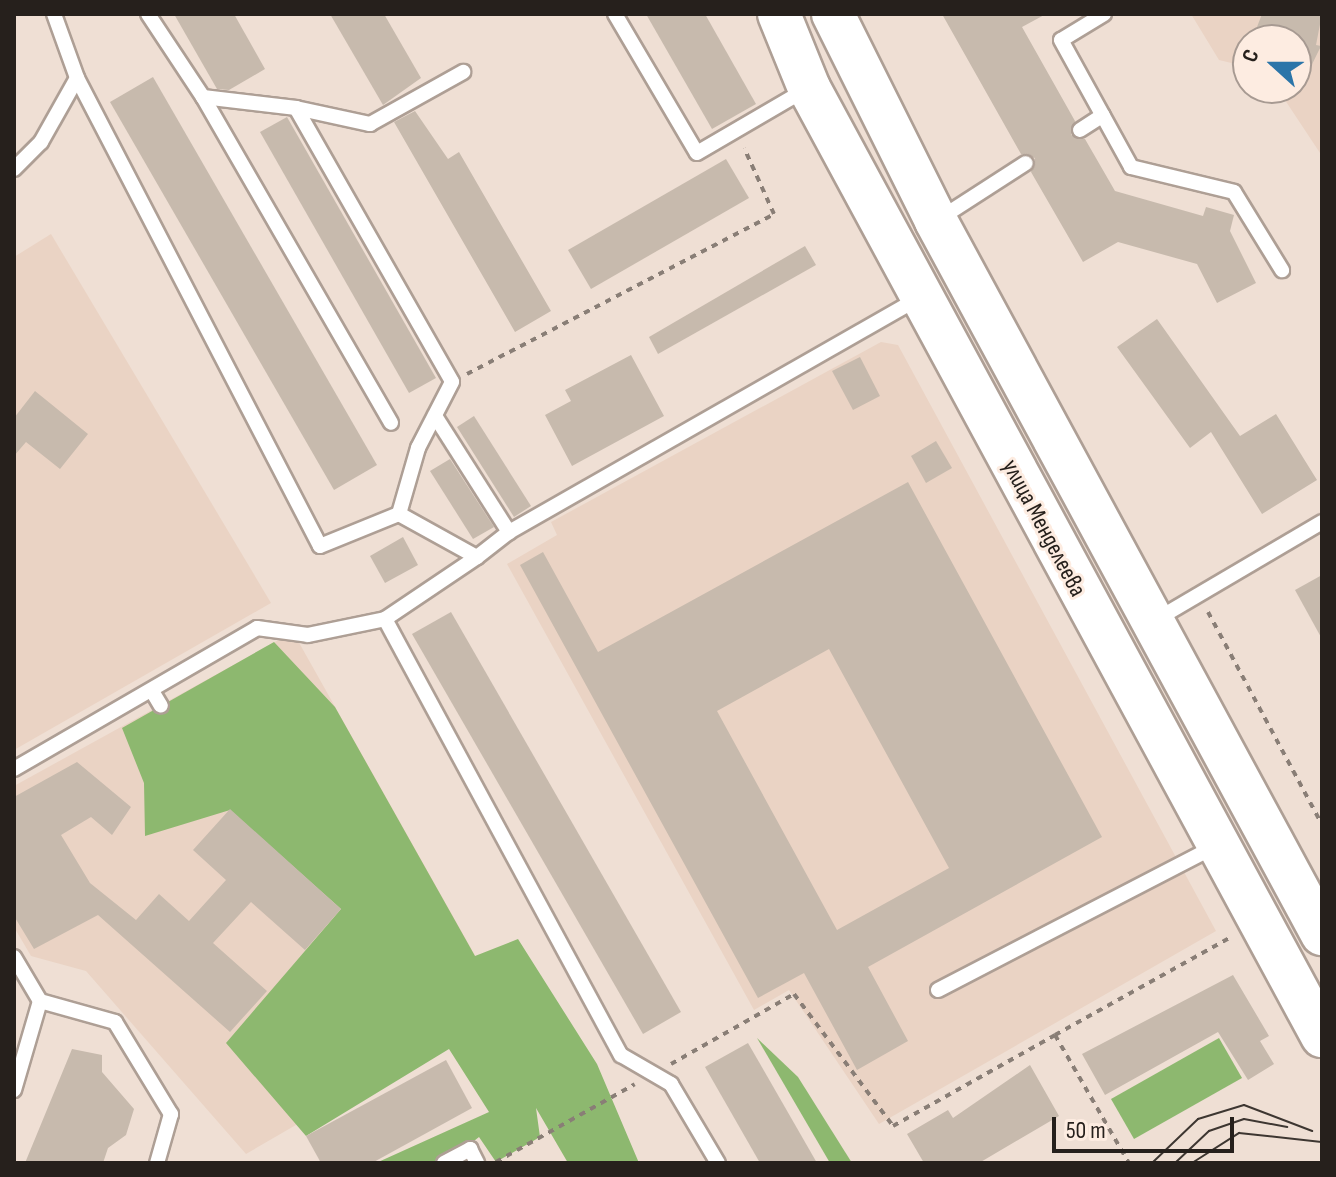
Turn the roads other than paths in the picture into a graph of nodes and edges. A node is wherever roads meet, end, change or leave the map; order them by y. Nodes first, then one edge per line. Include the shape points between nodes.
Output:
1 (54, 14) edge
2 (148, 14) edge
3 (615, 14) edge
4 (779, 14) edge
5 (833, 14) edge
6 (1104, 14) edge
7 (463, 72) dead end
8 (77, 78) junction
9 (809, 88) junction
10 (203, 97) junction
11 (296, 108) junction
12 (1103, 115) junction
13 (1080, 130) dead end
14 (1026, 163) dead end
15 (14, 169) edge
16 (936, 221) junction
17 (1282, 270) dead end
18 (921, 297) junction
19 (435, 416) junction
20 (391, 423) dead end
21 (399, 514) junction
22 (1322, 522) edge
23 (509, 532) junction
24 (477, 557) junction
25 (385, 619) junction
26 (1150, 623) junction
27 (152, 691) junction
28 (161, 706) dead end
29 (14, 769) edge
30 (1217, 846) junction
31 (1322, 934) edge
32 (14, 957) edge
33 (938, 990) dead end
34 (40, 1001) junction
35 (1322, 1036) edge
36 (14, 1090) edge
37 (157, 1163) edge
38 (444, 1163) edge
39 (477, 1163) edge
40 (718, 1163) edge

1 - 8 lane
2 - 10 lane
3 - 9 lane via 697,153
4 - 9 main road, улица Менделеева
5 - 16 main road, улица Менделеева
6 - 12 lane via 1061,40
7 - 11 lane via 370,124
8 - 15 lane via 41,142
8 - 21 lane via 320,546
9 - 18 main road, улица Менделеева
10 - 11 lane
10 - 20 lane
11 - 19 lane via 452,382
12 - 13 lane
12 - 17 lane via 1131,167 1234,192
14 - 16 lane
16 - 26 main road, улица Менделеева
18 - 23 lane
18 - 30 main road, улица Менделеева
19 - 21 lane
19 - 23 lane
21 - 24 lane
22 - 26 lane
23 - 24 lane
24 - 25 lane
25 - 27 lane via 308,635 257,628
25 - 40 lane via 621,1055 671,1084
26 - 31 main road, улица Менделеева
27 - 28 lane
27 - 29 lane
30 - 33 lane
30 - 35 main road, улица Менделеева
32 - 34 lane
34 - 36 lane
34 - 37 lane via 115,1022 171,1114
38 - 39 lane via 470,1149

